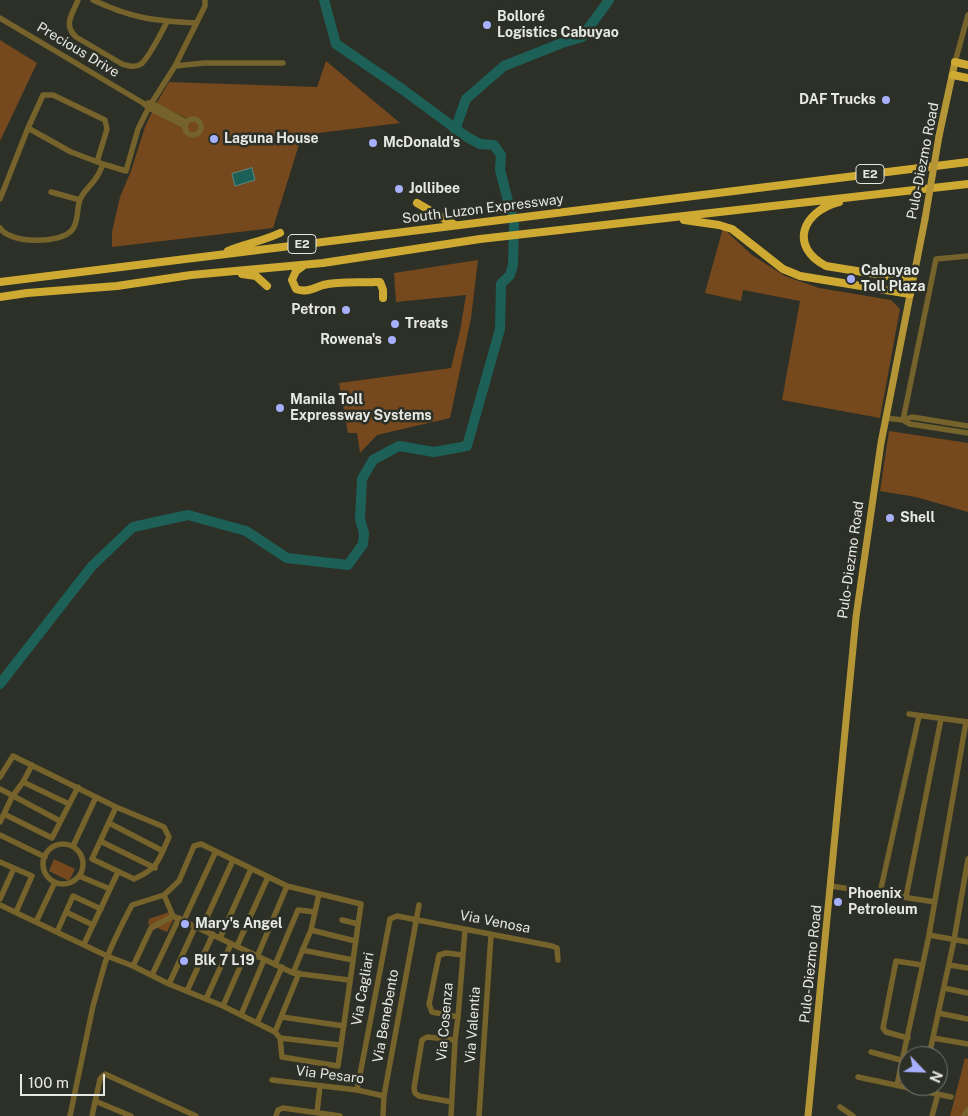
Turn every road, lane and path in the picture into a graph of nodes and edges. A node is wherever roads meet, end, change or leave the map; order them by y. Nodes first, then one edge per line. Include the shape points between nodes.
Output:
1 (78, 0) edge
2 (93, 0) edge
3 (205, 0) edge
4 (968, 15) edge
5 (0, 18) edge
6 (167, 22) junction
7 (196, 24) junction
8 (956, 62) junction
9 (284, 63) dead end
10 (968, 65) edge
11 (175, 66) junction
12 (953, 75) junction
13 (968, 78) edge
14 (147, 105) junction
15 (185, 124) dead end
16 (28, 128) junction
17 (968, 162) edge
18 (100, 163) junction
19 (968, 184) edge
20 (52, 192) dead end
21 (866, 196) junction
22 (0, 199) edge
23 (80, 200) junction
24 (417, 203) dead end
25 (672, 218) junction
26 (455, 225) junction
27 (0, 228) edge
28 (280, 233) dead end
29 (219, 255) junction
30 (968, 256) edge
31 (322, 263) junction
32 (218, 273) junction
33 (912, 280) junction
34 (0, 282) edge
35 (267, 286) dead end
36 (910, 294) junction
37 (0, 297) edge
38 (383, 298) dead end
39 (885, 418) junction
40 (903, 420) junction
41 (968, 426) edge
42 (968, 433) edge
43 (908, 714) dead end
44 (919, 716) junction
45 (941, 719) junction
46 (967, 722) edge
47 (32, 764) junction
48 (0, 777) edge
49 (23, 782) junction
50 (78, 787) junction
51 (0, 789) edge
52 (12, 797) junction
53 (96, 797) junction
54 (69, 804) junction
55 (116, 807) junction
56 (4, 814) junction
57 (60, 820) junction
58 (0, 822) edge
59 (109, 823) junction
60 (0, 835) edge
61 (100, 841) junction
62 (74, 846) junction
63 (163, 850) junction
64 (216, 851) junction
65 (44, 857) junction
66 (968, 859) edge
67 (233, 860) junction
68 (0, 862) edge
69 (14, 868) junction
70 (154, 868) junction
71 (251, 869) junction
72 (118, 872) junction
73 (79, 876) junction
74 (268, 877) junction
75 (54, 882) junction
76 (287, 886) junction
77 (831, 886) junction
78 (110, 889) junction
79 (319, 894) junction
80 (880, 894) junction
81 (164, 895) junction
82 (906, 897) junction
83 (0, 899) edge
84 (934, 902) junction
85 (0, 905) edge
86 (420, 905) dead end
87 (101, 909) junction
88 (16, 912) junction
89 (66, 912) junction
90 (315, 912) junction
91 (179, 918) junction
92 (342, 920) dead end
93 (416, 920) junction
94 (36, 922) junction
95 (93, 924) junction
96 (358, 924) junction
97 (196, 925) junction
98 (202, 928) junction
99 (311, 930) junction
100 (465, 930) junction
101 (57, 932) junction
102 (213, 934) junction
103 (929, 934) junction
104 (492, 935) junction
105 (220, 938) junction
106 (954, 940) junction
107 (356, 941) junction
108 (968, 942) edge
109 (84, 944) junction
110 (234, 945) junction
111 (302, 950) junction
112 (247, 951) junction
113 (463, 955) junction
114 (107, 956) junction
115 (257, 957) junction
116 (264, 960) junction
117 (352, 960) junction
118 (558, 960) dead end
119 (275, 965) junction
120 (922, 965) junction
121 (949, 965) junction
122 (133, 966) junction
123 (282, 967) junction
124 (968, 968) edge
125 (296, 973) junction
126 (152, 975) junction
127 (349, 980) junction
128 (169, 984) junction
129 (944, 988) junction
130 (187, 991) junction
131 (968, 993) edge
132 (206, 999) junction
133 (223, 1006) junction
134 (938, 1014) junction
135 (241, 1015) junction
136 (458, 1017) junction
137 (282, 1018) junction
138 (968, 1019) edge
139 (258, 1023) junction
140 (344, 1026) junction
141 (275, 1032) junction
142 (280, 1038) junction
143 (908, 1038) junction
144 (933, 1038) junction
145 (455, 1040) junction
146 (968, 1044) edge
147 (340, 1045) junction
148 (907, 1046) edge
149 (932, 1046) edge
150 (870, 1052) dead end
151 (898, 1059) edge
152 (858, 1077) dead end
153 (272, 1080) dead end
154 (898, 1082) edge
155 (897, 1085) joint
156 (320, 1086) junction
157 (357, 1090) junction
158 (384, 1096) junction
159 (937, 1096) edge
160 (947, 1096) edge
161 (951, 1097) dead end
162 (95, 1101) junction
163 (452, 1102) junction
164 (840, 1106) dead end
165 (968, 1110) edge
166 (317, 1112) junction
167 (120, 1114) edge
168 (70, 1116) edge
169 (92, 1116) edge
170 (131, 1116) edge
171 (196, 1116) edge
172 (276, 1116) edge
173 (340, 1116) edge
174 (383, 1116) edge
175 (451, 1116) edge
176 (479, 1116) edge
177 (808, 1116) edge
178 (853, 1116) edge
179 (932, 1116) edge
180 (964, 1116) edge

1 - 6 street via 68,25 70,32 129,66 145,60
2 - 6 street via 119,12
3 - 7 street
4 - 8 street, Pulo-Diezmo Road
5 - 14 street, Precious Drive
6 - 7 street
7 - 11 street
8 - 10 highway
8 - 12 main road, Pulo-Diezmo Road
9 - 11 street
11 - 14 street
12 - 13 highway
12 - 33 main road, Pulo-Diezmo Road, bridge
14 - 15 street, Precious Drive
14 - 18 street via 126,170
16 - 18 street via 71,152
16 - 18 street via 43,95 54,94 105,120 108,129
16 - 22 street
17 - 26 highway, South Luzon Expressway / E2
18 - 23 street via 96,178
19 - 21 highway, E2
20 - 23 street
21 - 25 highway, E2
21 - 33 highway via 833,204 817,212 804,230 805,250 826,266
23 - 27 street via 75,224 71,232 62,237 25,240 3,233
24 - 26 highway
25 - 31 highway, E2 via 480,239
25 - 36 highway via 719,224 732,229 783,269 800,276
26 - 29 highway, South Luzon Expressway / E2
28 - 29 highway
29 - 34 highway, South Luzon Expressway / E2
30 - 40 street via 936,259
31 - 32 highway, E2
31 - 38 highway via 302,266 296,271 292,280 296,289 307,291 323,285 380,282
32 - 35 highway via 256,276
32 - 37 highway, E2
33 - 36 main road, Pulo-Diezmo Road
36 - 39 main road, Pulo-Diezmo Road
39 - 40 street
39 - 77 main road, Pulo-Diezmo Road via 856,617
40 - 41 street via 912,417
40 - 42 street via 910,424
43 - 44 street
44 - 45 street
44 - 80 street
45 - 46 street
45 - 82 street
46 - 84 street
47 - 48 street via 13,756
47 - 49 street
47 - 50 street
49 - 52 street
49 - 54 street
50 - 53 street
50 - 54 street
51 - 52 street
52 - 56 street
52 - 57 street
53 - 55 street
53 - 62 street
54 - 57 street
55 - 59 street
55 - 63 street via 164,827 169,837
56 - 57 street via 52,838
56 - 58 street
59 - 61 street
59 - 63 street
60 - 65 street
61 - 70 street
61 - 72 street via 92,859
62 - 65 street via 56,845
62 - 73 street via 83,861
63 - 70 street
64 - 67 street
64 - 81 street via 201,844 194,846 179,881
64 - 91 street
65 - 75 street via 45,871
66 - 106 street
67 - 71 street
67 - 98 street
68 - 69 street
69 - 83 street
69 - 88 street via 32,876
70 - 72 street via 134,879
71 - 74 street
71 - 105 street
72 - 78 street
73 - 75 street via 69,883
73 - 78 street
74 - 76 street
74 - 110 street
75 - 94 street
76 - 79 street
76 - 115 street
77 - 80 street
77 - 177 main road, Pulo-Diezmo Road
78 - 87 street
79 - 90 street
79 - 96 street via 361,904
80 - 82 street
81 - 91 street
81 - 114 street via 132,905
82 - 84 street
84 - 103 street
85 - 88 street
86 - 93 street, Via Benebento
87 - 89 street via 73,896
87 - 95 street
88 - 94 street
89 - 95 street
89 - 101 street
90 - 99 street
90 - 119 street via 298,910
91 - 97 street
91 - 122 street via 151,928
91 - 126 street
92 - 96 street
93 - 100 street, Via Venosa
93 - 157 street, Via Cagliari via 397,916 390,920
93 - 158 street, Via Benebento
94 - 101 street
95 - 109 street
96 - 107 street
97 - 98 street
97 - 128 street
98 - 102 street
99 - 107 street
99 - 111 street
100 - 104 street, Via Venosa
100 - 113 street, Via Cosenza
101 - 109 street
102 - 105 street
102 - 130 street
103 - 106 street
103 - 120 street
104 - 118 street, Via Venosa via 552,946 557,948
104 - 176 street, Via Valentia
105 - 110 street
106 - 108 street
106 - 121 street
107 - 117 street
109 - 114 street
110 - 112 street
110 - 132 street
111 - 117 street
111 - 125 street
112 - 115 street
112 - 133 street
113 - 136 street, Via Cosenza
113 - 136 street via 439,955 428,1004 432,1012
114 - 122 street
114 - 168 street
115 - 116 street
116 - 119 street
116 - 135 street
117 - 127 street
119 - 123 street
120 - 143 street
120 - 143 street via 896,961 883,1028 886,1032
121 - 124 street
121 - 129 street
122 - 126 street
123 - 125 street
123 - 139 street
125 - 127 street
125 - 137 street
126 - 128 street
127 - 140 street
128 - 130 street
129 - 131 street
129 - 134 street
130 - 132 street
132 - 133 street
133 - 135 street
134 - 138 street
134 - 144 street
135 - 139 street
136 - 145 street, Via Cosenza
137 - 140 street
137 - 141 street
139 - 141 street
140 - 147 street
141 - 142 street
142 - 147 street
142 - 147 street via 282,1057 338,1066
143 - 148 street
144 - 146 street
144 - 149 street
145 - 163 street, Via Cosenza
145 - 163 street via 427,1037 422,1040 414,1088 419,1096
150 - 151 street
152 - 155 street
153 - 156 street, Via Pesaro
154 - 155 street
156 - 157 street, Via Pesaro
156 - 166 street
157 - 158 street, Via Pesaro
158 - 174 street, Via Benebento
159 - 179 street
160 - 161 street
162 - 167 street
162 - 169 street
162 - 171 street via 100,1078 104,1074
163 - 175 street, Via Cosenza
164 - 178 street
165 - 180 street
166 - 172 street via 283,1108
166 - 173 street
167 - 170 street

